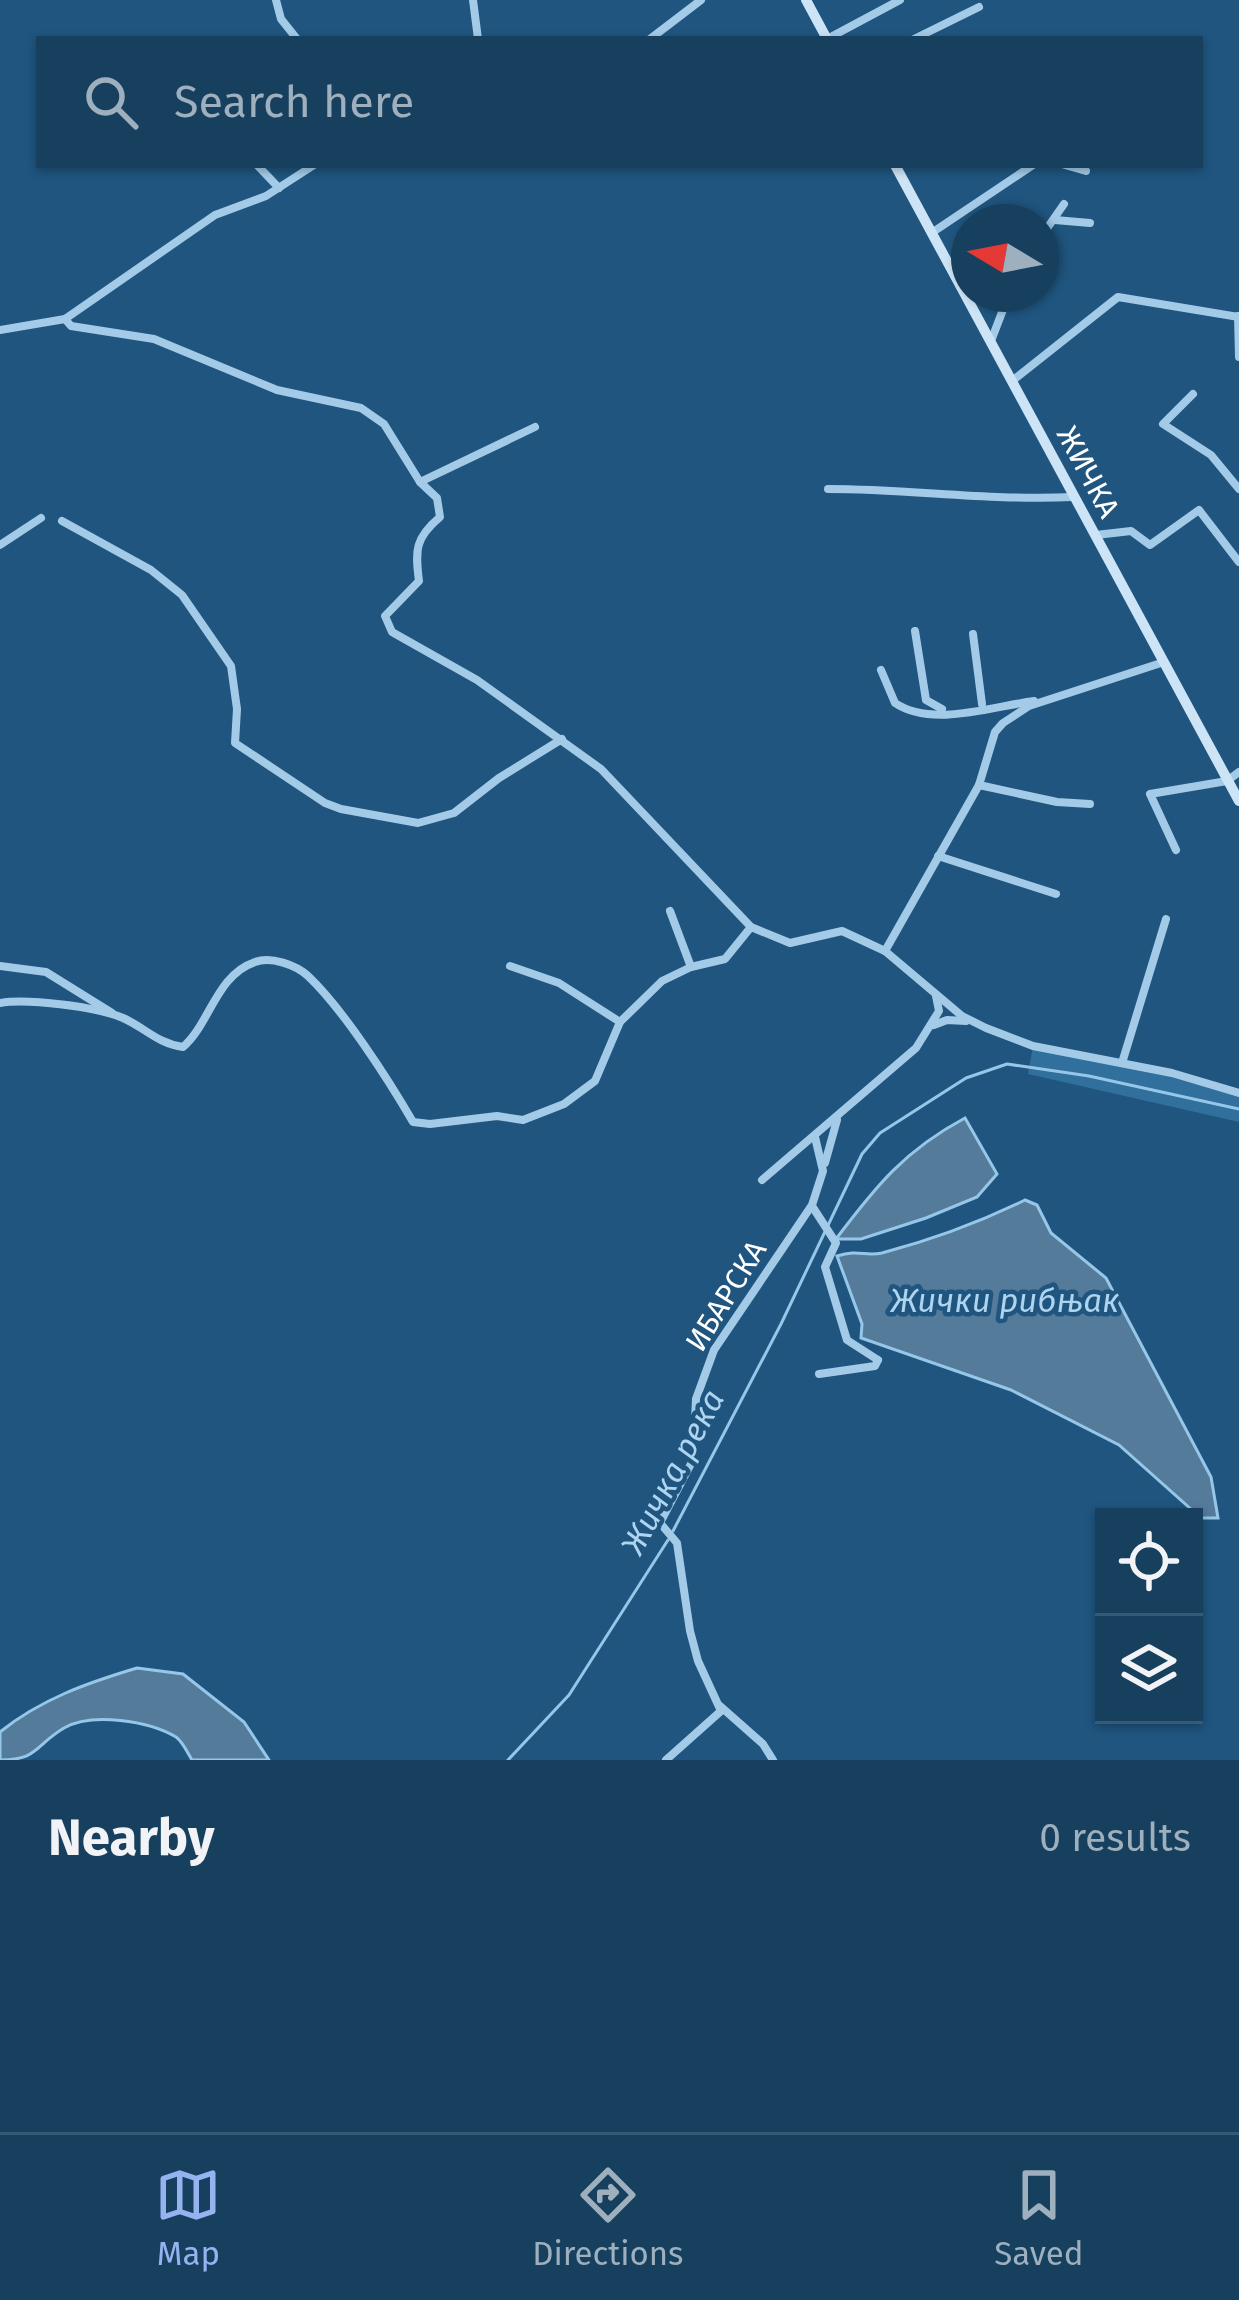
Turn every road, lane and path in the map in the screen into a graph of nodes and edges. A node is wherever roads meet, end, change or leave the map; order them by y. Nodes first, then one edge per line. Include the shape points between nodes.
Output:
1 (276, 0) edge
2 (473, 0) edge
3 (701, 0) edge
4 (806, 0) edge
5 (900, 0) edge
6 (979, 7) dead end
7 (294, 36) edge
8 (478, 36) edge
9 (654, 36) edge
10 (825, 36) edge
11 (833, 36) edge
12 (920, 36) edge
13 (260, 168) edge
14 (309, 168) edge
15 (897, 168) edge
16 (1029, 168) edge
17 (1076, 168) edge
18 (1086, 171) dead end
19 (279, 188) junction
20 (1064, 204) dead end
21 (1059, 213) edge
22 (1059, 220) edge
23 (1090, 224) dead end
24 (933, 232) junction
25 (1002, 312) edge
26 (1239, 316) edge
27 (65, 319) junction
28 (0, 329) edge
29 (991, 341) junction
30 (1239, 357) edge
31 (1012, 381) junction
32 (1193, 394) dead end
33 (535, 427) dead end
34 (420, 482) junction
35 (828, 489) dead end
36 (1239, 489) edge
37 (1075, 497) junction
38 (41, 518) dead end
39 (62, 521) dead end
40 (1095, 535) junction
41 (0, 545) edge
42 (1239, 562) edge
43 (915, 632) dead end
44 (973, 634) dead end
45 (1164, 662) junction
46 (881, 670) dead end
47 (1050, 699) junction
48 (982, 704) junction
49 (1010, 704) junction
50 (562, 739) junction
51 (1239, 772) edge
52 (1227, 781) junction
53 (979, 784) junction
54 (1239, 801) edge
55 (1090, 804) dead end
56 (1176, 850) dead end
57 (938, 856) junction
58 (1056, 894) dead end
59 (670, 911) dead end
60 (1166, 920) dead end
61 (751, 927) junction
62 (885, 951) junction
63 (0, 966) edge
64 (510, 966) dead end
65 (692, 967) junction
66 (935, 994) junction
67 (0, 1003) edge
68 (122, 1017) junction
69 (620, 1022) junction
70 (973, 1022) junction
71 (933, 1025) junction
72 (1122, 1064) junction
73 (1239, 1093) edge
74 (837, 1117) junction
75 (815, 1137) junction
76 (823, 1171) junction
77 (762, 1180) dead end
78 (812, 1205) junction
79 (819, 1374) dead end
80 (719, 1705) junction
81 (667, 1760) edge
82 (773, 1760) edge

1 - 7 street
2 - 8 street
3 - 9 street
4 - 10 main road
5 - 11 street
6 - 12 street
13 - 19 street
14 - 19 street
15 - 24 main road, ЖИЧКА
16 - 24 street
17 - 18 street
19 - 27 street via 215,215
20 - 21 street
22 - 23 street
24 - 29 main road, ЖИЧКА
25 - 29 street
26 - 30 street
26 - 31 street via 1118,297
27 - 28 street
27 - 34 street via 180,347 277,390 361,407 384,424
29 - 31 main road, ЖИЧКА
31 - 37 main road, ЖИЧКА
32 - 36 street via 1163,424 1211,454
33 - 34 street
34 - 50 street via 440,517 421,532 419,581 386,616 392,632
35 - 37 street
37 - 40 main road, ЖИЧКА
38 - 41 street
39 - 50 street via 182,595 231,666 235,743 325,802 433,821
40 - 42 street via 1131,531 1150,545 1198,510
40 - 45 main road, ЖИЧКА
43 - 48 street via 929,704
44 - 48 street
45 - 47 street
45 - 52 main road, ЖИЧКА
46 - 49 street via 895,703 910,711
47 - 49 street
47 - 53 street via 995,732
48 - 49 street
50 - 61 street via 601,769
51 - 52 street
52 - 54 main road, ЖИЧКА
52 - 56 street via 1150,794
53 - 55 street
53 - 57 street
57 - 58 street
57 - 62 street
59 - 65 street
60 - 72 street
61 - 62 street via 790,944 842,931
61 - 65 street via 725,959
62 - 66 street
63 - 68 street via 46,972
64 - 69 street via 559,983
65 - 69 street via 662,981
66 - 70 street
66 - 71 street
67 - 68 street via 37,1001
68 - 69 street via 183,1047 228,982 254,962 277,961 309,977 413,1122 430,1124 550,1112 601,1074
70 - 71 street
70 - 72 street via 1033,1046
71 - 74 street
72 - 73 street
74 - 75 street
74 - 76 street, ИБАРСКА
75 - 76 street
75 - 77 street
76 - 78 street, ИБАРСКА
78 - 79 street via 836,1243 826,1271 845,1336 878,1360
78 - 80 street, ИБАРСКА via 714,1350 696,1399 693,1460 660,1526 679,1547 698,1661
80 - 81 street via 718,1716
80 - 82 street

